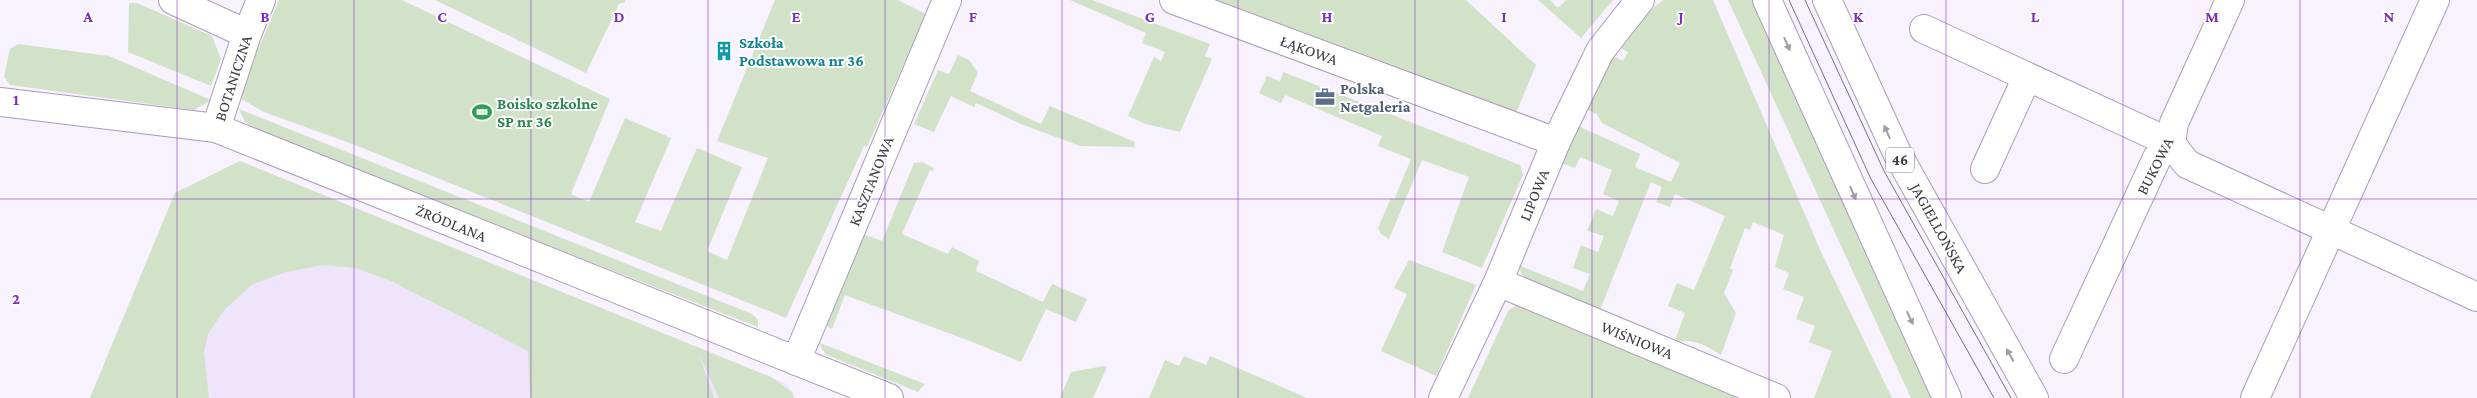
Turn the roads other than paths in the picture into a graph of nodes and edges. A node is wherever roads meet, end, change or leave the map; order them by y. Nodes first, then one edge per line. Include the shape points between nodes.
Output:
1 (173, 0) edge
2 (261, 0) edge
3 (947, 0) edge
4 (1174, 0) edge
5 (1640, 0) edge
6 (1767, 0) edge
7 (1827, 0) edge
8 (2230, 0) edge
9 (2435, 0) edge
10 (1924, 29) dead end
11 (246, 34) junction
12 (2027, 77) junction
13 (0, 102) edge
14 (216, 128) junction
15 (1556, 142) junction
16 (2171, 143) junction
17 (1985, 169) dead end
18 (2331, 230) junction
19 (1498, 282) junction
20 (2477, 297) edge
21 (2064, 359) dead end
22 (796, 361) junction
23 (889, 398) edge
24 (1444, 398) edge
25 (1776, 398) edge
26 (1947, 398) edge
27 (2034, 398) edge
28 (2255, 398) edge

1 - 11 street
2 - 11 street, BOTANICZNA
3 - 22 street, KASZTANOWA
4 - 15 street, ŁĄKOWA
5 - 15 street, LIPOWA via 1600,52
6 -> 26 street
27 -> 7 street, JAGIELLOŃSKA / 46 via 1898,156
8 - 16 street, BUKOWA via 2174,122
9 - 18 street
10 - 12 street
11 - 14 street, BOTANICZNA
12 - 16 street
12 - 17 street
13 - 14 street, ŹRÓDLANA
14 - 22 street, ŹRÓDLANA
15 - 19 street, LIPOWA
16 - 18 street via 2187,164
16 - 21 street, BUKOWA via 2157,158
18 - 20 street
18 - 28 street
19 - 24 street, LIPOWA
19 - 25 street, WIŚNIOWA
22 - 23 street, ŹRÓDLANA

